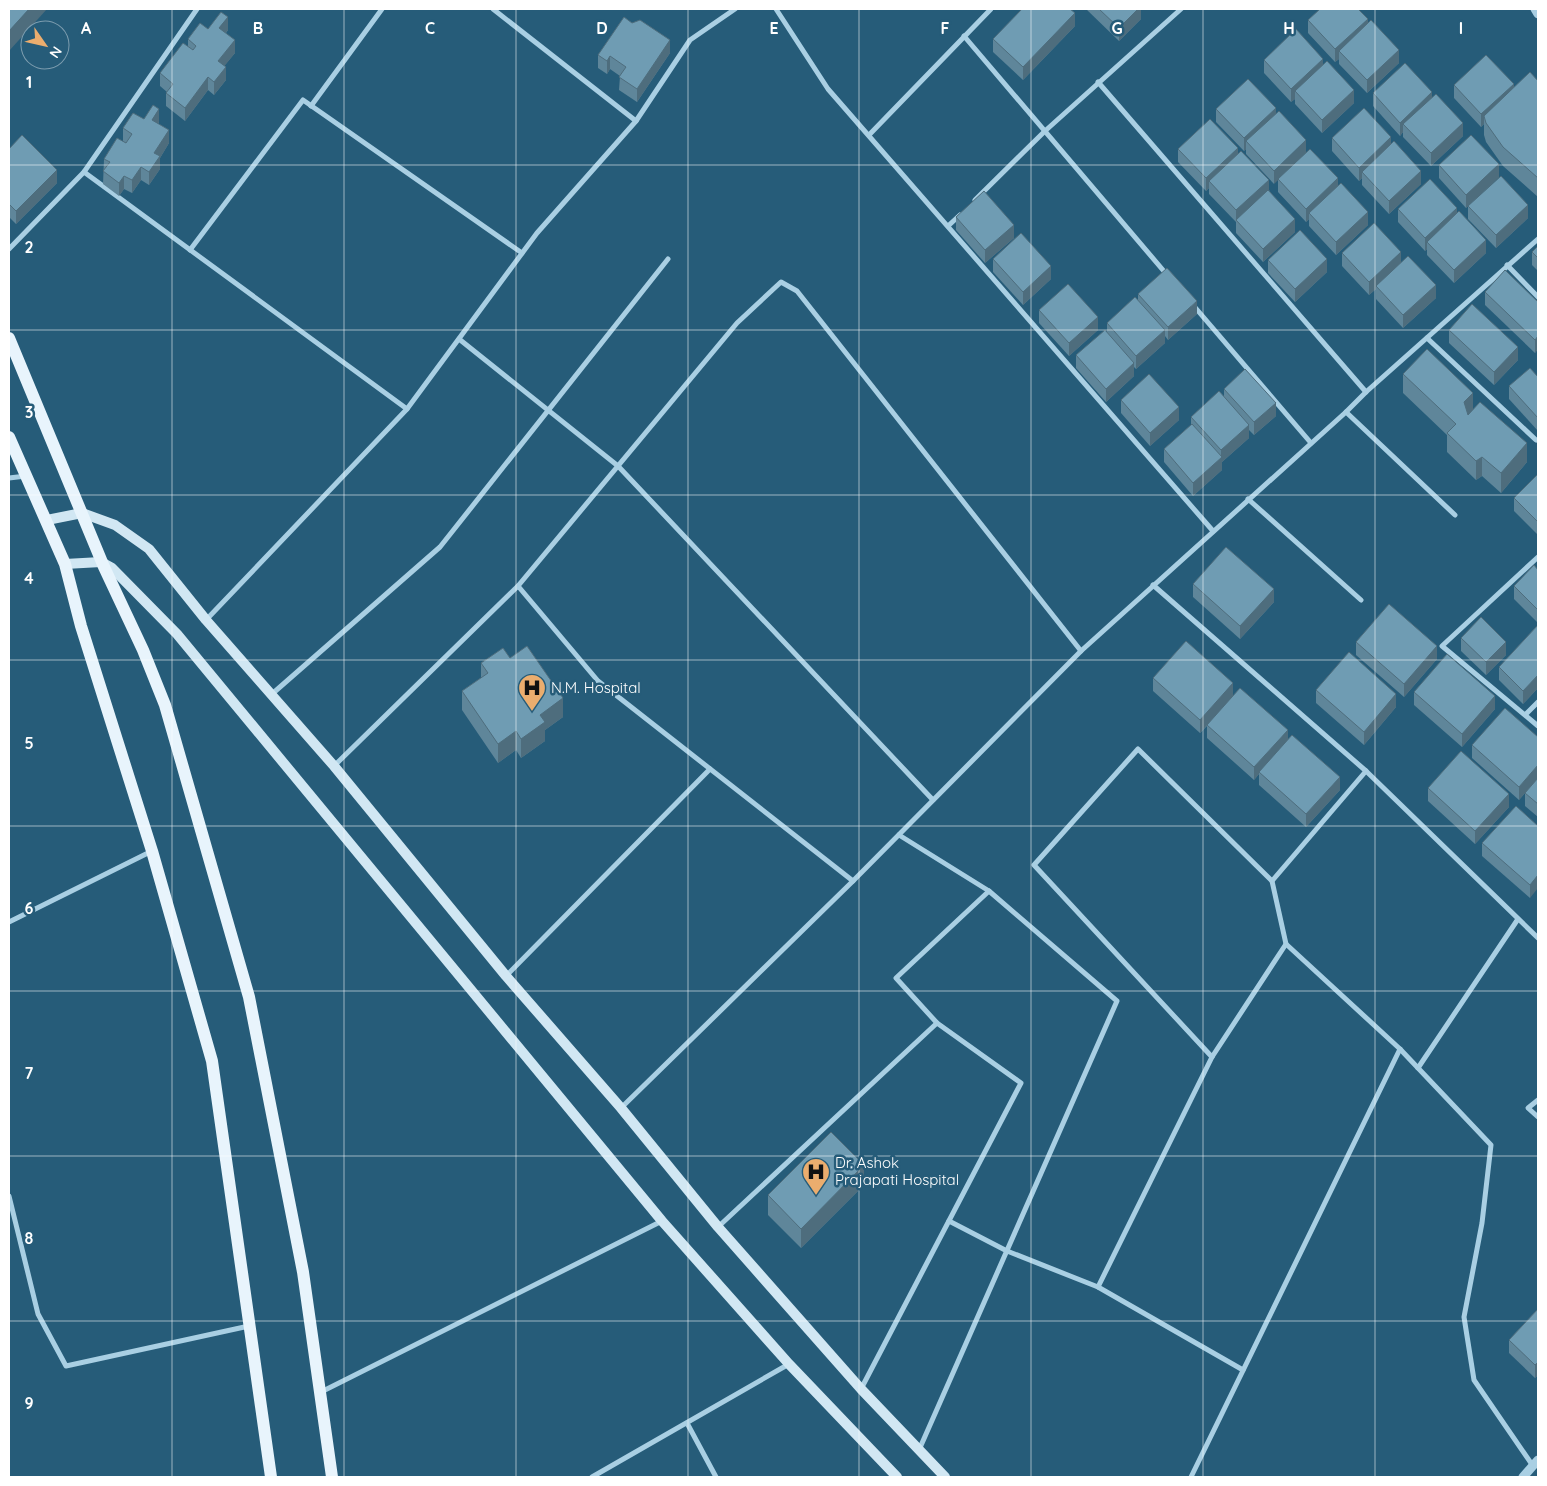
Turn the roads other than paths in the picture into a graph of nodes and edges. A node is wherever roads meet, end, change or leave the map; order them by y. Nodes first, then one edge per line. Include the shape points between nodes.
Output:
1 (197, 9) edge
2 (382, 9) edge
3 (493, 9) edge
4 (735, 9) edge
5 (776, 9) edge
6 (992, 9) edge
7 (1182, 9) edge
8 (1535, 9) edge
9 (1538, 14) edge
10 (964, 36) junction
11 (1098, 82) junction
12 (311, 106) junction
13 (636, 121) junction
14 (1045, 131) junction
15 (869, 134) junction
16 (84, 172) junction
17 (969, 206) edge
18 (962, 213) edge
19 (948, 226) junction
20 (1538, 239) edge
21 (9, 249) edge
22 (190, 250) junction
23 (522, 253) junction
24 (668, 259) dead end
25 (1507, 265) junction
26 (1172, 281) edge
27 (1538, 297) edge
28 (1191, 303) edge
29 (9, 338) edge
30 (1427, 338) junction
31 (459, 339) junction
32 (1366, 392) junction
33 (407, 409) junction
34 (548, 410) junction
35 (1346, 412) junction
36 (9, 437) edge
37 (1536, 440) dead end
38 (1311, 443) junction
39 (618, 466) junction
40 (26, 476) junction
41 (9, 478) edge
42 (1248, 498) junction
43 (82, 513) junction
44 (1455, 515) dead end
45 (47, 520) junction
46 (1213, 530) junction
47 (1538, 557) edge
48 (102, 562) junction
49 (65, 564) junction
50 (1153, 585) junction
51 (518, 586) junction
52 (1361, 600) dead end
53 (206, 620) junction
54 (1081, 651) junction
55 (272, 694) junction
56 (1538, 702) edge
57 (1526, 714) junction
58 (1538, 726) edge
59 (334, 766) junction
60 (710, 769) junction
61 (1366, 771) junction
62 (933, 800) junction
63 (899, 835) junction
64 (152, 851) junction
65 (853, 881) junction
66 (1272, 881) junction
67 (989, 891) junction
68 (1518, 919) junction
69 (9, 922) edge
70 (1538, 938) edge
71 (1286, 944) junction
72 (506, 976) junction
73 (936, 1023) junction
74 (1400, 1049) junction
75 (1212, 1057) junction
76 (1418, 1068) junction
77 (1538, 1100) edge
78 (621, 1108) junction
79 (1538, 1117) edge
80 (9, 1196) edge
81 (662, 1221) junction
82 (949, 1221) junction
83 (718, 1227) junction
84 (1007, 1252) junction
85 (1098, 1287) junction
86 (250, 1326) junction
87 (789, 1364) junction
88 (1243, 1370) junction
89 (861, 1389) junction
90 (321, 1392) junction
91 (687, 1423) junction
92 (919, 1450) junction
93 (1535, 1463) edge
94 (271, 1477) edge
95 (332, 1477) edge
96 (595, 1477) edge
97 (716, 1477) edge
98 (897, 1477) edge
99 (945, 1477) edge
100 (1191, 1477) edge
101 (1523, 1477) edge

1 - 16 street
2 - 12 street
3 - 13 street
4 - 13 street via 690,40
5 - 15 street via 828,89
6 - 10 street
7 - 11 street
8 - 9 street
10 - 14 street
10 - 15 street
11 - 14 street
11 - 32 street
12 - 22 street via 303,100
12 - 23 street
13 - 23 street
14 - 17 street
14 - 26 street
15 - 19 street
16 - 21 street
16 - 22 street
18 - 19 street
19 - 46 street
20 - 25 street
22 - 33 street
23 - 31 street
24 - 34 street
25 - 27 street
25 - 30 street
28 - 38 street
29 - 43 main road
30 - 32 street
30 - 37 street
31 - 33 street
31 - 34 street
32 - 35 street
33 - 53 street
34 - 39 street
34 - 55 street via 440,547
35 - 38 street
35 - 44 street
36 - 40 main road
38 - 42 street
39 - 51 street
39 - 54 street via 737,323 781,282 797,291
39 - 62 street
40 - 41 street
40 - 45 main road
42 - 46 street
42 - 52 street
43 - 45 main road
43 - 48 main road
43 - 53 main road via 115,525 149,549
45 - 49 main road
46 - 50 street
47 - 57 street via 1442,646
48 - 49 main road
48 - 81 main road via 112,568 177,634
48 - 90 main road via 165,705 249,997 302,1272
49 - 64 main road
50 - 54 street
50 - 61 street
51 - 59 street
51 - 60 street via 598,681
53 - 55 main road
54 - 62 street
55 - 59 main road
56 - 57 street
57 - 58 street
59 - 72 main road
60 - 65 street
60 - 72 street
61 - 66 street
61 - 68 street
62 - 63 street
63 - 65 street
63 - 67 street
64 - 69 street
64 - 86 main road via 212,1061
65 - 78 street
66 - 71 street
66 - 75 street via 1138,749 1034,865
67 - 73 street via 896,978
67 - 84 street via 1117,1002
68 - 70 street
68 - 76 street
71 - 74 street
71 - 75 street
72 - 78 main road
73 - 82 street via 1021,1083
73 - 83 street
74 - 76 street
74 - 88 street
75 - 85 street
76 - 93 street via 1491,1145 1482,1223 1464,1317 1474,1380
77 - 79 street via 1528,1108
78 - 83 main road
80 - 86 street via 38,1314 66,1366
81 - 87 main road
81 - 90 street
82 - 84 street
82 - 89 street
83 - 89 main road
84 - 85 street
84 - 92 street
85 - 88 street
86 - 94 main road
87 - 91 street
87 - 98 main road
88 - 100 street
89 - 92 main road
90 - 95 main road
91 - 96 street
91 - 97 street
92 - 99 main road
93 - 101 street

